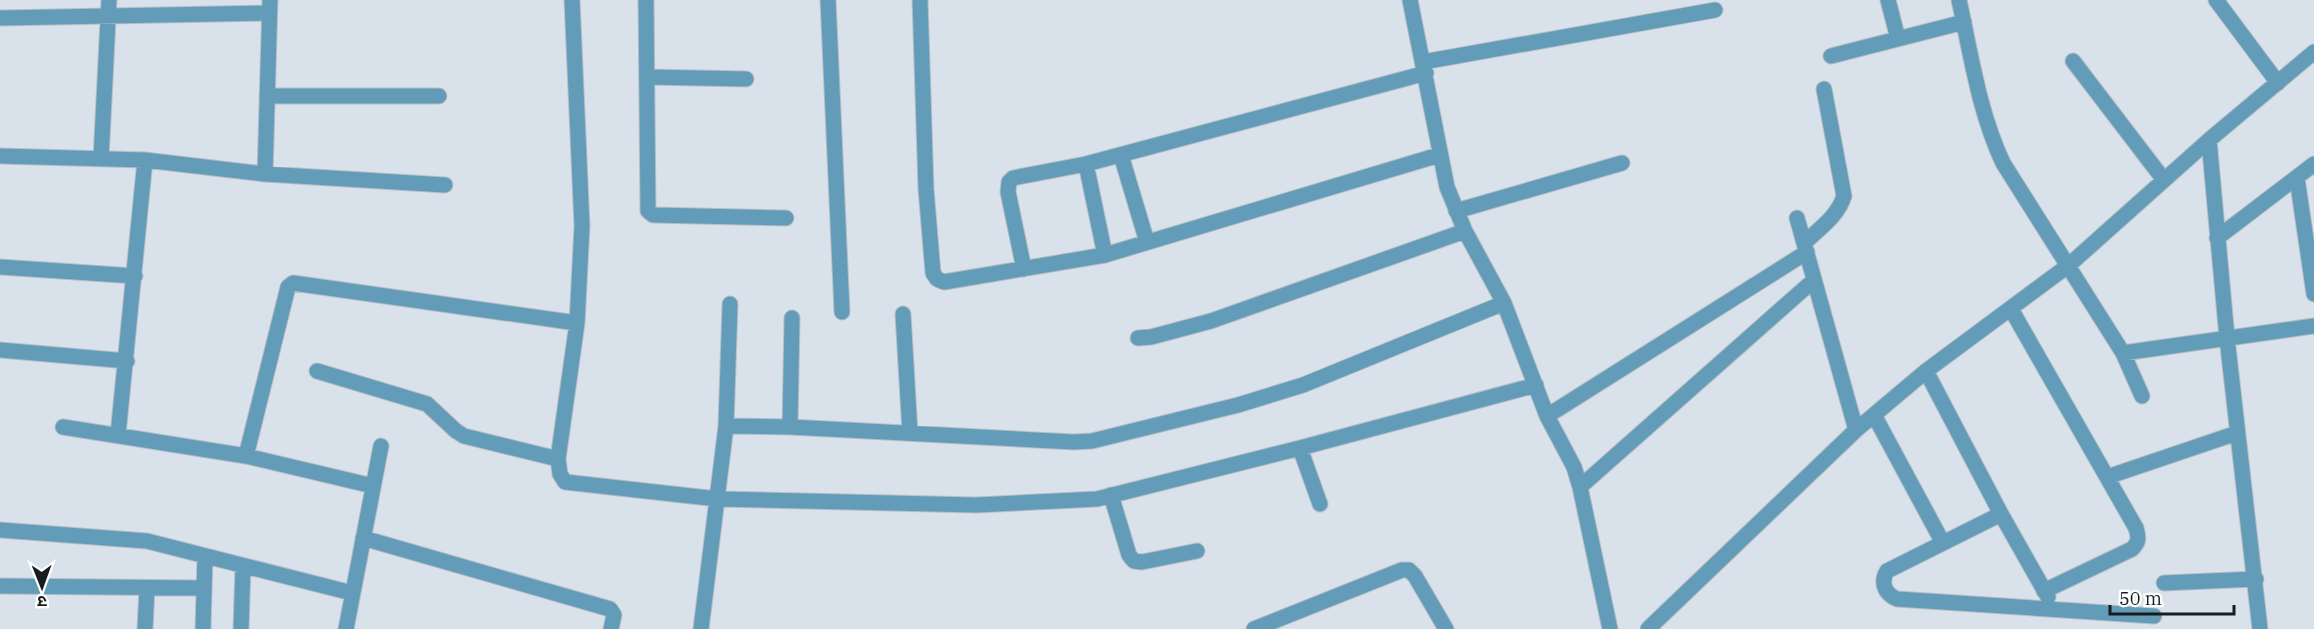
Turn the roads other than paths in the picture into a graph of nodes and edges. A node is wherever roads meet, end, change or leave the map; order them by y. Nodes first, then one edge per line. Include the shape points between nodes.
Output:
1 (109, 0) edge
2 (572, 0) edge
3 (646, 0) edge
4 (828, 0) edge
5 (920, 0) edge
6 (1410, 0) edge
7 (1888, 0) edge
8 (1959, 0) edge
9 (2216, 0) edge
10 (269, 7) edge
11 (1715, 10) dead end
12 (110, 16) junction
13 (0, 18) edge
14 (1964, 22) junction
15 (1898, 39) junction
16 (2314, 52) edge
17 (1831, 56) dead end
18 (2073, 61) dead end
19 (1424, 67) junction
20 (647, 77) junction
21 (746, 79) dead end
22 (2278, 83) junction
23 (1824, 89) dead end
24 (267, 96) junction
25 (439, 96) dead end
26 (2210, 140) junction
27 (1121, 155) junction
28 (1439, 155) junction
29 (0, 156) edge
30 (101, 159) junction
31 (145, 160) junction
32 (1622, 163) dead end
33 (1086, 164) junction
34 (2314, 164) edge
35 (265, 174) junction
36 (2296, 178) junction
37 (2164, 180) junction
38 (445, 185) dead end
39 (1456, 211) junction
40 (786, 218) dead end
41 (1797, 218) dead end
42 (1465, 231) junction
43 (2217, 238) junction
44 (1147, 242) junction
45 (1805, 247) junction
46 (1106, 255) junction
47 (2068, 265) junction
48 (0, 267) edge
49 (1024, 269) junction
50 (135, 276) junction
51 (1814, 280) junction
52 (2314, 294) edge
53 (1504, 303) junction
54 (730, 304) dead end
55 (2011, 309) junction
56 (842, 312) dead end
57 (903, 314) dead end
58 (792, 318) dead end
59 (578, 323) junction
60 (2314, 326) edge
61 (1138, 338) dead end
62 (2227, 338) junction
63 (0, 350) edge
64 (2123, 353) junction
65 (127, 361) junction
66 (317, 371) dead end
67 (1926, 371) junction
68 (1536, 385) junction
69 (2142, 396) dead end
70 (1874, 415) junction
71 (1547, 416) junction
72 (726, 426) junction
73 (63, 427) dead end
74 (790, 427) junction
75 (1856, 430) junction
76 (910, 433) junction
77 (2237, 433) junction
78 (118, 435) junction
79 (381, 446) dead end
80 (1300, 448) junction
81 (246, 456) junction
82 (558, 459) junction
83 (2107, 477) junction
84 (373, 486) junction
85 (1580, 487) junction
86 (1111, 495) junction
87 (718, 499) junction
88 (1320, 504) dead end
89 (2001, 514) junction
90 (0, 530) edge
91 (363, 538) junction
92 (1943, 543) junction
93 (1197, 551) dead end
94 (205, 556) junction
95 (243, 566) junction
96 (2256, 579) junction
97 (2164, 583) dead end
98 (0, 586) edge
99 (147, 588) junction
100 (203, 588) junction
101 (2044, 591) junction
102 (352, 593) junction
103 (2055, 610) junction
104 (2154, 616) dead end
105 (145, 629) edge
106 (203, 629) edge
107 (241, 629) edge
108 (346, 629) edge
109 (611, 629) edge
110 (701, 629) edge
111 (1254, 629) edge
112 (1446, 629) edge
113 (1610, 629) edge
114 (1648, 629) edge
115 (2260, 629) edge

1 - 12 street
2 - 59 street via 582,225
3 - 20 street
4 - 56 street
5 - 49 street via 933,273 944,282
6 - 19 street
7 - 15 street
8 - 14 street
9 - 22 street
10 - 12 street
10 - 24 street
11 - 19 street
12 - 13 street
12 - 30 street
14 - 15 street
14 - 47 street via 1994,144
15 - 17 street
16 - 22 street
18 - 37 street
19 - 27 street
19 - 28 street
20 - 21 street
20 - 40 street via 650,214
22 - 26 street
23 - 45 street via 1844,196 1836,213
24 - 25 street
24 - 35 street
26 - 37 street
26 - 43 street
27 - 33 street
27 - 44 street
28 - 39 street
28 - 44 street
29 - 30 street
30 - 31 street
31 - 35 street
31 - 50 street
32 - 39 street
33 - 46 street
33 - 49 street via 1009,182
34 - 36 street
35 - 38 street
36 - 43 street
36 - 52 street
37 - 47 street
39 - 42 street
41 - 45 street
42 - 53 street
42 - 61 street via 1211,321
43 - 62 street
44 - 46 street
45 - 51 street
45 - 71 street
46 - 49 street
47 - 55 street
47 - 64 street
48 - 50 street
50 - 65 street
51 - 75 street
51 - 85 street
53 - 68 street
53 - 76 street via 1303,385 1092,441
54 - 72 street
55 - 67 street
55 - 83 street
57 - 76 street
58 - 74 street
59 - 81 street via 293,283 288,287
59 - 82 street
60 - 62 street
62 - 64 street
62 - 77 street
63 - 65 street
64 - 69 street
65 - 78 street
66 - 82 street via 427,404 464,436
67 - 70 street
67 - 89 street
68 - 71 street
68 - 80 street
70 - 75 street
70 - 92 street
71 - 85 street
72 - 74 street
72 - 87 street
73 - 78 street
74 - 76 street
75 - 114 street
77 - 83 street
77 - 96 street
78 - 81 street
79 - 84 street
80 - 86 street
80 - 88 street
81 - 84 street
82 - 87 street via 562,480 571,484
83 - 101 street via 2136,528 2137,544
84 - 91 street
85 - 113 street
86 - 87 street via 976,505
86 - 93 street via 1131,560 1142,562
87 - 110 street
89 - 92 street
89 - 101 street
90 - 94 street via 147,542
91 - 102 street
91 - 109 street via 610,609 614,615
92 - 103 street via 1887,571 1883,585 1890,596
94 - 95 street
94 - 100 street
95 - 102 street
95 - 107 street
96 - 97 street
96 - 115 street
98 - 99 street
99 - 100 street
99 - 105 street
100 - 106 street
101 - 103 street
102 - 108 street
103 - 104 street
111 - 112 street via 1409,570

